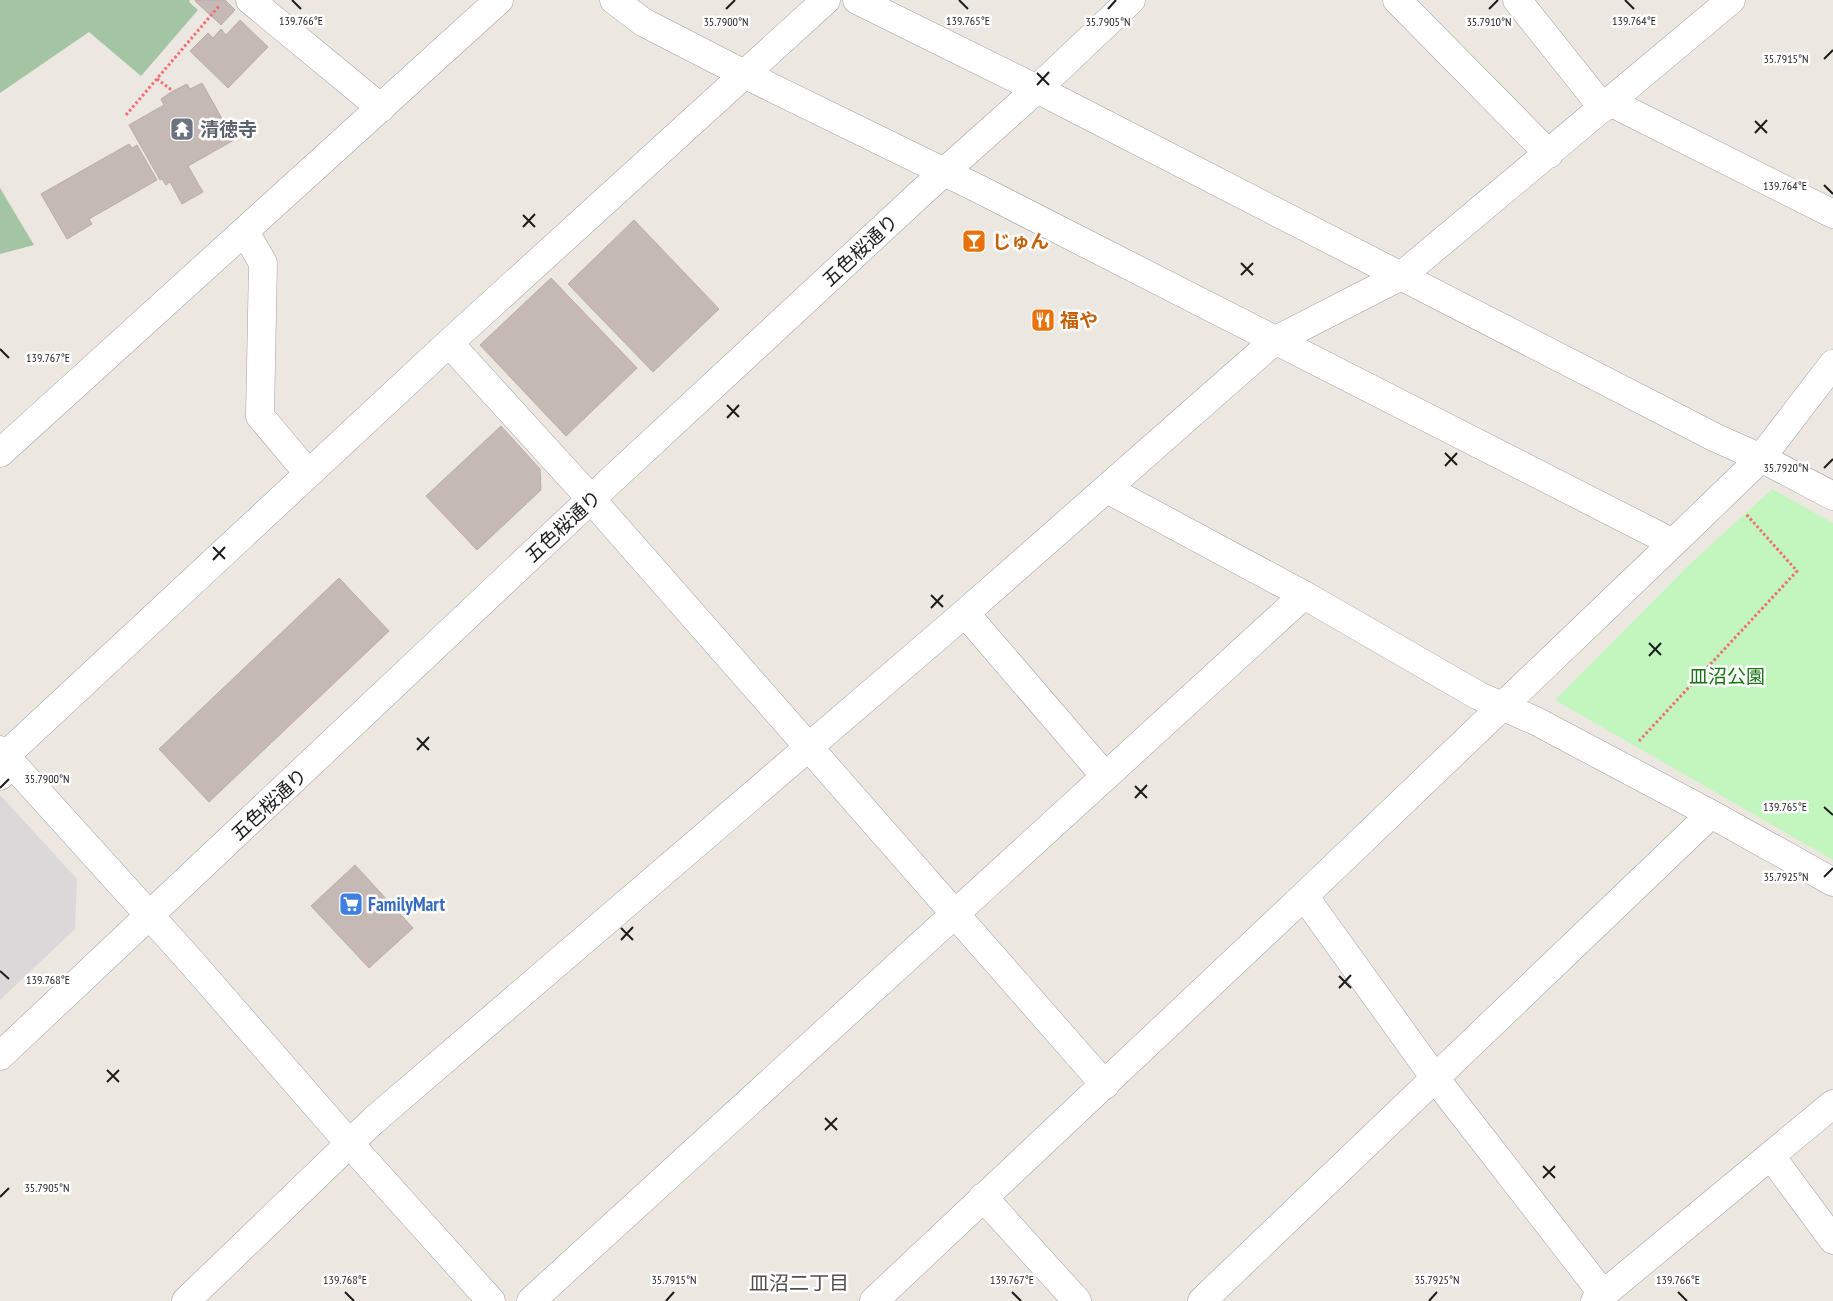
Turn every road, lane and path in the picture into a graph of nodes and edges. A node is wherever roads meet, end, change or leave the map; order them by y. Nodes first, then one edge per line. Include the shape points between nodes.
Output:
1 (225, 0) edge
2 (250, 0) edge
3 (499, 0) edge
4 (614, 0) edge
5 (826, 0) edge
6 (858, 0) edge
7 (1131, 0) edge
8 (1397, 0) edge
9 (1517, 0) edge
10 (1732, 0) edge
11 (744, 74) junction
12 (156, 79) junction
13 (1036, 89) junction
14 (173, 91) dead end
15 (1607, 105) junction
16 (381, 108) junction
17 (126, 115) dead end
18 (1549, 154) junction
19 (944, 172) junction
20 (1833, 214) edge
21 (245, 232) junction
22 (1401, 276) junction
23 (1274, 341) junction
24 (449, 343) junction
25 (1833, 364) edge
26 (4, 440) edge
27 (1761, 458) junction
28 (308, 473) junction
29 (1107, 490) junction
30 (1726, 491) junction
31 (1833, 496) edge
32 (591, 499) junction
33 (1674, 543) junction
34 (1304, 595) junction
35 (965, 614) junction
36 (1502, 706) junction
37 (808, 748) junction
38 (2, 761) edge
39 (1618, 764) junction
40 (1105, 776) junction
41 (1711, 814) junction
42 (1833, 882) edge
43 (1304, 896) junction
44 (955, 913) junction
45 (149, 916) junction
46 (0, 1056) edge
47 (1435, 1078) junction
48 (1104, 1085) junction
49 (1833, 1104) edge
50 (349, 1143) junction
51 (1771, 1156) junction
52 (983, 1197) junction
53 (1833, 1240) edge
54 (1599, 1298) edge
55 (186, 1301) edge
56 (491, 1301) edge
57 (531, 1301) edge
58 (874, 1301) edge
59 (1078, 1301) edge
60 (1202, 1301) edge

1 - 12 path
2 - 16 street
3 - 16 street
4 - 11 street via 643,22
5 - 11 street
6 - 13 street
7 - 13 street, 五色桜通り
8 - 18 street
9 - 15 street
10 - 15 street
11 - 19 street
11 - 24 street
12 - 14 path
12 - 17 path
13 - 19 street, 五色桜通り
13 - 22 street
15 - 18 street
15 - 20 street
16 - 21 street
18 - 22 street
19 - 23 street
19 - 32 street, 五色桜通り
21 - 26 street
21 - 28 street via 263,263 260,416
22 - 23 street
22 - 27 street
23 - 29 street
23 - 33 street
24 - 28 street
24 - 32 street
25 - 27 street
27 - 30 street
27 - 31 street
28 - 38 street
29 - 34 street
29 - 35 street
30 - 33 street
30 - 39 path via 1796,571
32 - 37 street
32 - 45 street, 五色桜通り
33 - 36 street
34 - 36 street via 1479,696
34 - 40 street
35 - 37 street
35 - 40 street
36 - 39 street
36 - 43 street
37 - 44 street
37 - 50 street
38 - 45 street
39 - 41 street
40 - 44 street
41 - 42 street
41 - 47 street
43 - 47 street
43 - 48 street
44 - 48 street
44 - 57 street
45 - 46 street, 五色桜通り
45 - 50 street
47 - 54 street
47 - 60 street
48 - 52 street
49 - 51 street
50 - 55 street
50 - 56 street
51 - 53 street
51 - 54 street
52 - 58 street
52 - 59 street

